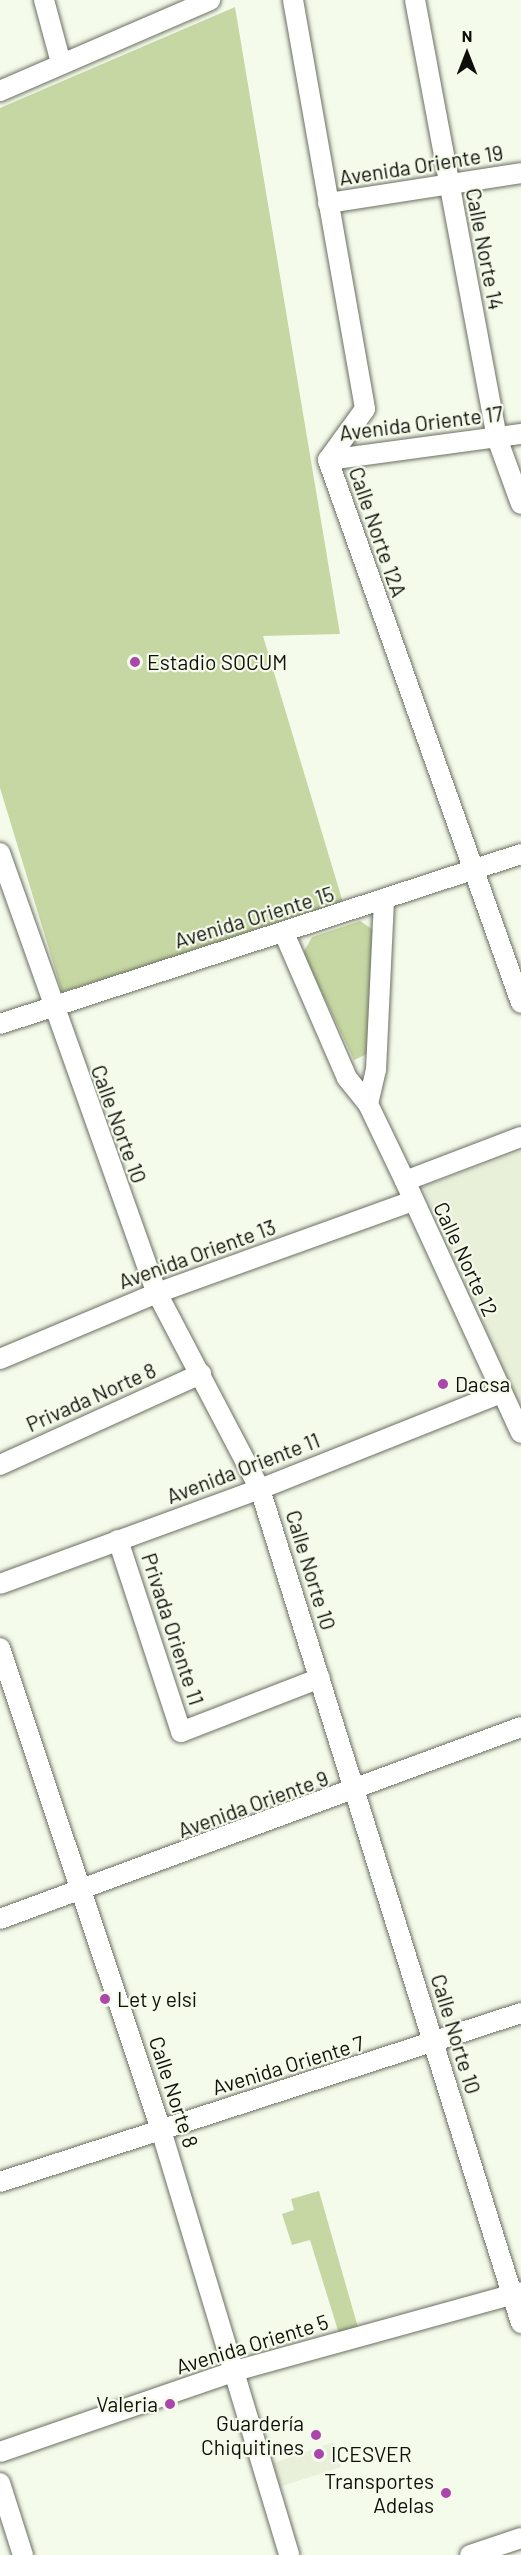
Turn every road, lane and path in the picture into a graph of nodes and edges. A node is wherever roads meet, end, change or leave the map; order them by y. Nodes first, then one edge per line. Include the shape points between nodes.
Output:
1 (44, 0) edge
2 (210, 0) edge
3 (294, 0) edge
4 (415, 0) edge
5 (61, 63) junction
6 (0, 91) edge
7 (521, 173) edge
8 (449, 186) junction
9 (328, 203) junction
10 (521, 435) edge
11 (497, 438) junction
12 (328, 460) junction
13 (521, 504) edge
14 (0, 854) edge
15 (521, 854) edge
16 (471, 872) junction
17 (384, 902) junction
18 (284, 933) junction
19 (521, 1003) edge
20 (51, 1007) junction
21 (0, 1024) edge
22 (376, 1070) junction
23 (347, 1078) junction
24 (368, 1104) junction
25 (521, 1137) edge
26 (405, 1181) junction
27 (413, 1201) junction
28 (157, 1293) junction
29 (0, 1359) edge
30 (201, 1374) junction
31 (501, 1393) junction
32 (521, 1433) edge
33 (0, 1465) edge
34 (260, 1489) junction
35 (118, 1540) junction
36 (0, 1584) edge
37 (0, 1648) edge
38 (320, 1678) junction
39 (521, 1728) edge
40 (357, 1792) junction
41 (83, 1891) junction
42 (0, 1919) edge
43 (521, 2013) edge
44 (434, 2044) junction
45 (161, 2130) junction
46 (0, 2182) edge
47 (517, 2293) edge
48 (521, 2323) edge
49 (235, 2371) junction
50 (0, 2452) edge
51 (0, 2483) edge
52 (521, 2538) edge
53 (23, 2555) edge
54 (289, 2555) edge
55 (470, 2555) edge

1 - 5 street
2 - 5 street
3 - 9 street, Calle Norte 12A
4 - 8 street, Calle Norte 14
5 - 6 street
7 - 8 street, Avenida Oriente 19
8 - 9 street, Avenida Oriente 19
8 - 11 street, Calle Norte 14
9 - 12 street, Calle Norte 12A via 365,409
10 - 11 street, Avenida Oriente 17
11 - 12 street, Avenida Oriente 17
11 - 13 street, Calle Norte 14
12 - 16 street, Calle Norte 12A
14 - 20 street, Calle Norte 10
15 - 16 street, Avenida Oriente 15
16 - 17 street, Avenida Oriente 15
16 - 19 street, Calle Norte 12A
17 - 18 street, Avenida Oriente 15
17 - 22 street
18 - 20 street, Avenida Oriente 15
18 - 23 street, Calle Norte 12
20 - 21 street, Avenida Oriente 15
20 - 28 street, Calle Norte 10
22 - 23 street
22 - 24 street
23 - 24 street, Calle Norte 12
24 - 26 street, Calle Norte 12
25 - 26 street
26 - 27 street, Calle Norte 12
27 - 28 street, Avenida Oriente 13
27 - 31 street, Calle Norte 12
28 - 29 street, Avenida Oriente 13
28 - 30 street, Calle Norte 10
30 - 33 street, Privada Norte 8
30 - 34 street, Calle Norte 10
31 - 32 street, Calle Norte 12
31 - 34 street, Avenida Oriente 11
34 - 35 street, Avenida Oriente 11
34 - 38 street, Calle Norte 10
35 - 36 street, Avenida Oriente 11
35 - 38 street, Privada Oriente 11 via 181,1732
37 - 41 street, Calle Norte 8
38 - 40 street, Calle Norte 10
39 - 40 street, Avenida Oriente 9
40 - 41 street, Avenida Oriente 9
40 - 44 street, Calle Norte 10
41 - 42 street, Avenida Oriente 9
41 - 45 street, Calle Norte 8
43 - 44 street, Avenida Oriente 7
44 - 45 street, Avenida Oriente 7
44 - 47 street, Calle Norte 10
45 - 46 street, Avenida Oriente 7
45 - 49 street, Calle Norte 8
47 - 48 street, Calle Norte 10
47 - 49 street, Avenida Oriente 5
49 - 50 street, Avenida Oriente 5
49 - 54 street, Calle Norte 8
51 - 53 street
52 - 55 street

